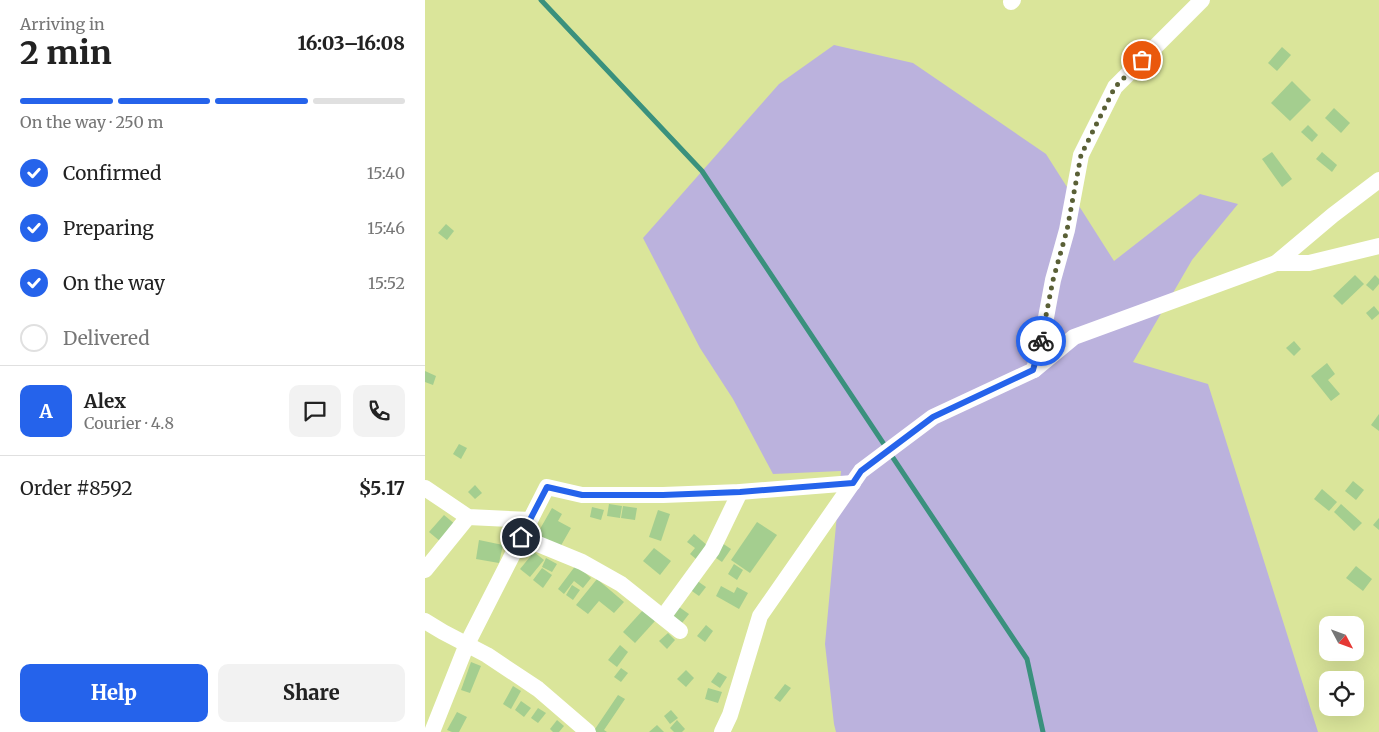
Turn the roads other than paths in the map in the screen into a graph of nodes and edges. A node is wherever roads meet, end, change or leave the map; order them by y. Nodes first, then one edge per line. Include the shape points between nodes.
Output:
1 (1202, 0) edge
2 (1379, 180) edge
3 (1379, 246) edge
4 (1275, 263) junction
5 (1033, 370) junction
6 (853, 483) junction
7 (425, 488) edge
8 (740, 492) junction
9 (468, 517) junction
10 (530, 520) junction
11 (521, 537) junction
12 (425, 570) edge
13 (663, 617) junction
14 (425, 621) edge
15 (680, 631) dead end
16 (467, 644) junction
17 (432, 732) edge
18 (588, 732) edge
19 (722, 732) edge

1 - 5 street via 1115,87 1081,155 1067,230
2 - 4 street
3 - 4 street via 1309,264
4 - 5 street via 1073,337
5 - 6 street via 933,417 861,471
6 - 8 street
6 - 19 street via 760,616
7 - 9 street
8 - 10 street via 582,495 547,487
8 - 13 street via 712,550
9 - 10 street
9 - 12 street
10 - 11 street
11 - 13 street via 590,566 621,584
11 - 16 street
13 - 15 street
14 - 16 street
16 - 17 street
16 - 18 street via 538,689

